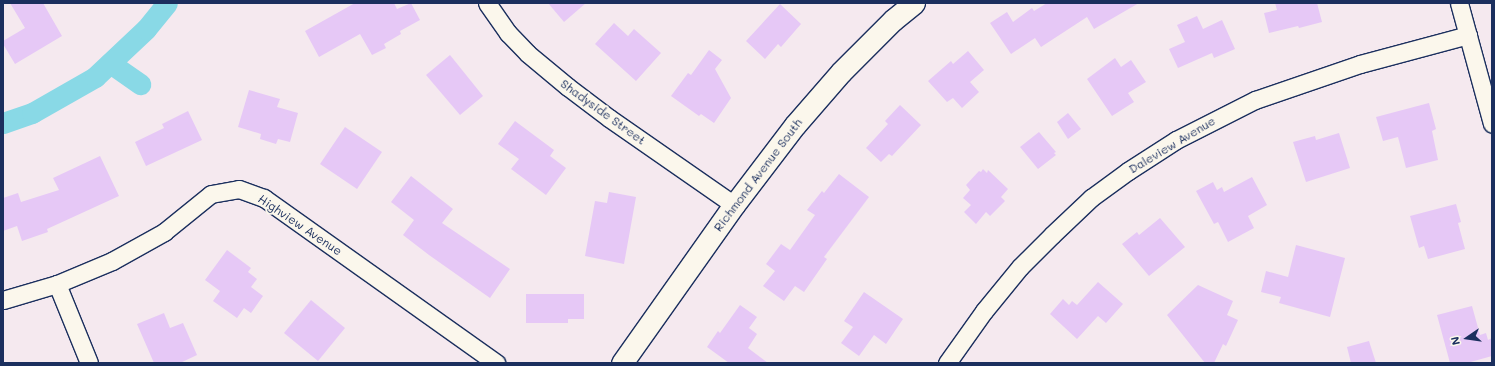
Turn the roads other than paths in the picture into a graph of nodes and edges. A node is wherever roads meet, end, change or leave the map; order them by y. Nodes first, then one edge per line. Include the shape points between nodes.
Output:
1 (487, 3) edge
2 (914, 3) edge
3 (1459, 3) edge
4 (1468, 36) junction
5 (1492, 124) edge
6 (734, 205) junction
7 (57, 284) junction
8 (3, 300) edge
9 (89, 363) edge
10 (496, 363) edge
11 (622, 363) edge
12 (947, 363) edge

1 - 6 street, Shadyside Street via 508,33 527,53 568,87
2 - 6 street, Richmond Avenue South via 893,20 841,72 795,125
3 - 4 street
4 - 5 street
4 - 12 street, Daleview Avenue via 1360,64 1255,100 1176,140 1091,198 1052,234 993,300
6 - 11 street, Richmond Avenue South
7 - 8 street, Highview Avenue
7 - 9 street
7 - 10 street, Highview Avenue via 112,261 144,244 164,232 211,194 239,188 264,198

